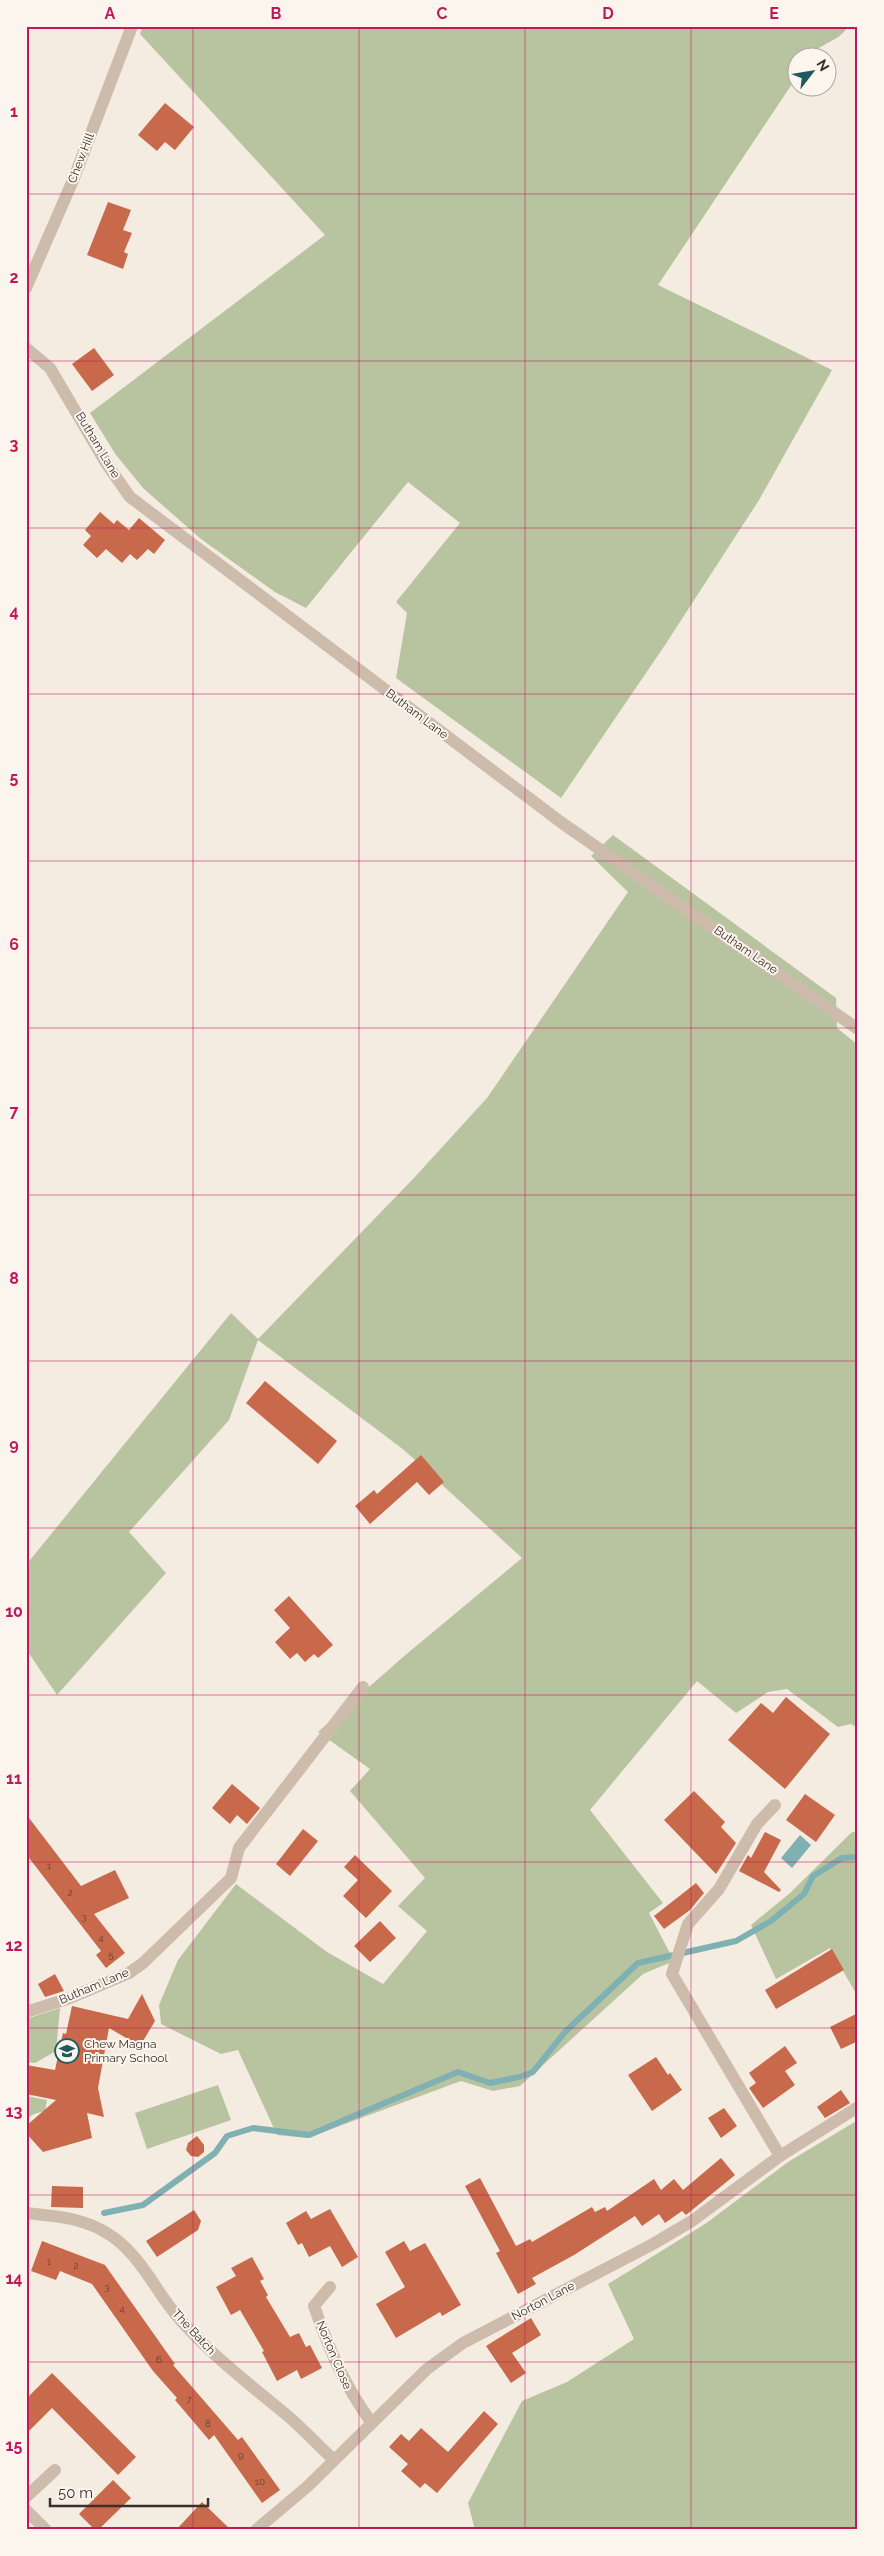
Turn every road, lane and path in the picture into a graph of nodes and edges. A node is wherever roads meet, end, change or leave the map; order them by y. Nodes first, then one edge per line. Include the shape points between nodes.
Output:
1 (132, 26) edge
2 (26, 288) edge
3 (26, 348) edge
4 (858, 1029) edge
5 (363, 1687) dead end
6 (775, 1805) dead end
7 (26, 2012) edge
8 (858, 2107) edge
9 (780, 2156) junction
10 (26, 2213) edge
11 (330, 2287) dead end
12 (371, 2422) junction
13 (333, 2459) junction
14 (55, 2470) dead end
15 (26, 2496) edge
16 (26, 2510) edge
17 (46, 2530) edge
18 (256, 2530) edge

1 - 2 street, Chew Hill via 74,178
3 - 4 street, Butham Lane via 50,368 106,463 130,496 562,823
5 - 7 street, Butham Lane via 239,1848 231,1878 158,1951 129,1973
6 - 9 street via 757,1824 719,1889 688,1924 672,1974
8 - 9 street, Norton Lane
9 - 12 street, Norton Lane via 684,2226 463,2343 427,2369
10 - 13 street, The Batch via 68,2217 91,2224 112,2236 126,2248 182,2323
11 - 12 street, Norton Close via 314,2306 335,2364 349,2392
12 - 13 street, Norton Lane
13 - 18 street, Norton Lane via 308,2486
14 - 15 street
16 - 17 street

